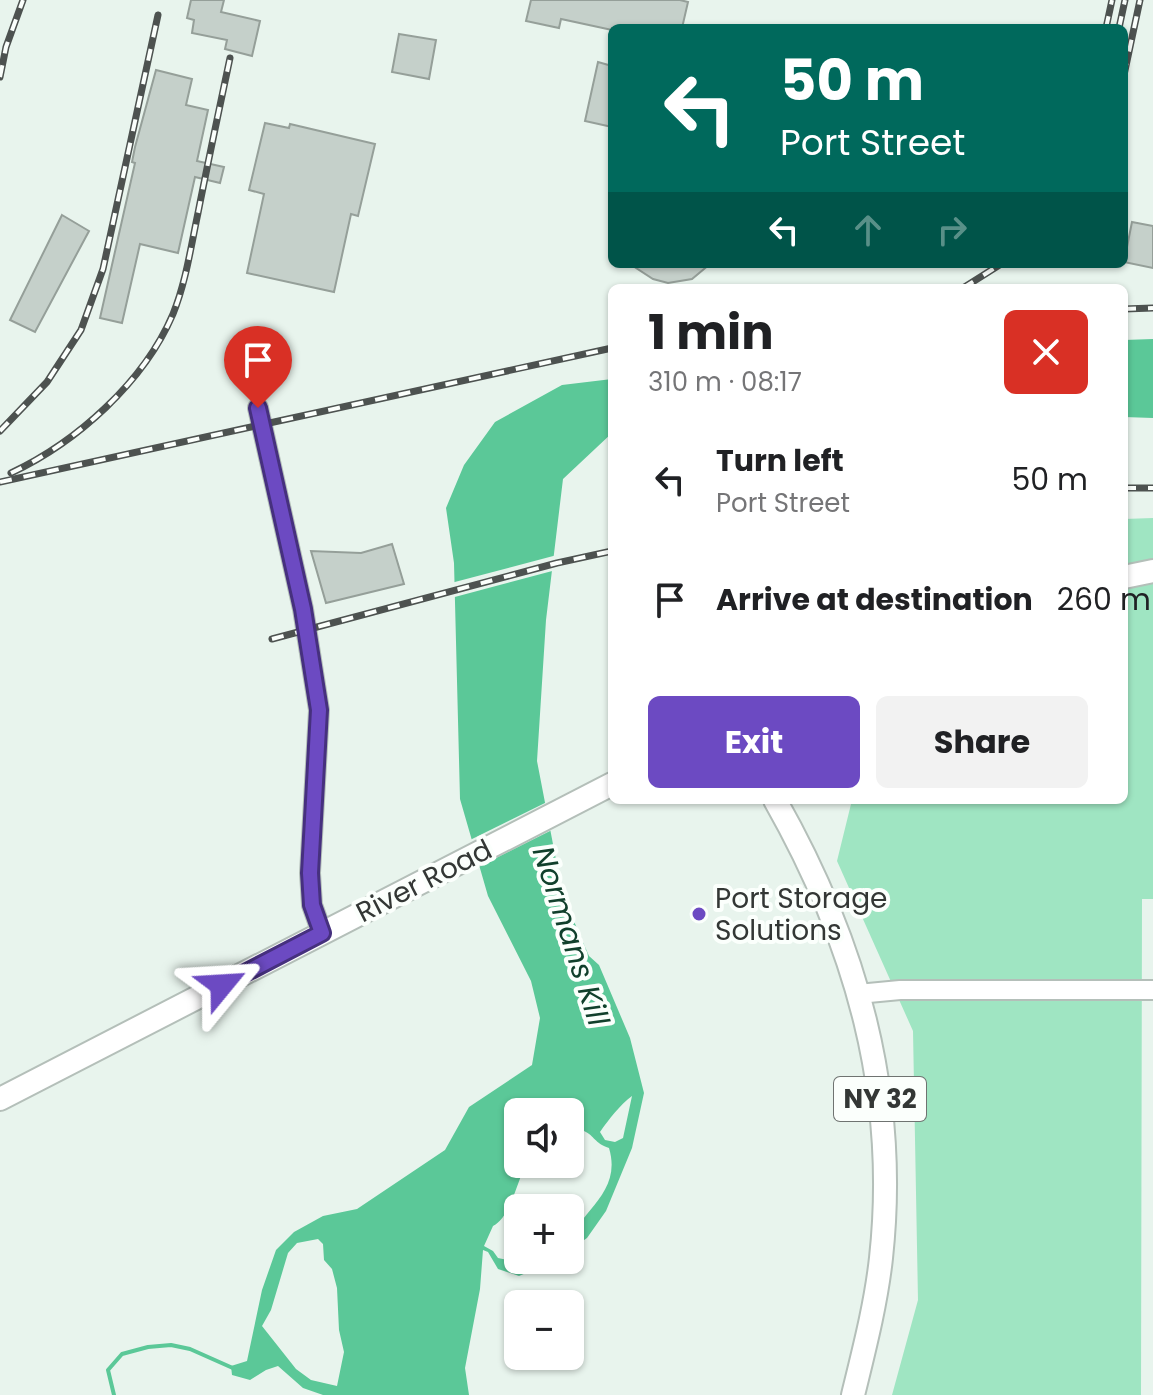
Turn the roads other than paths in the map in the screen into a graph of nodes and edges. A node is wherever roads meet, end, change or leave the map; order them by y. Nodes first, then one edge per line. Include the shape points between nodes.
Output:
1 (258, 408) dead end
2 (1153, 571) edge
3 (1128, 576) edge
4 (608, 786) edge
5 (777, 804) edge
6 (322, 933) junction
7 (1153, 990) edge
8 (858, 994) junction
9 (0, 1099) edge
10 (853, 1395) edge

1 - 6 street via 303,609 319,710 310,873 312,905
2 - 3 main road
4 - 6 main road, River Road
5 - 8 main road, NY 32 via 822,891
6 - 9 main road, River Road
7 - 8 street
8 - 10 main road, NY 32 via 879,1088 886,1174 877,1290

